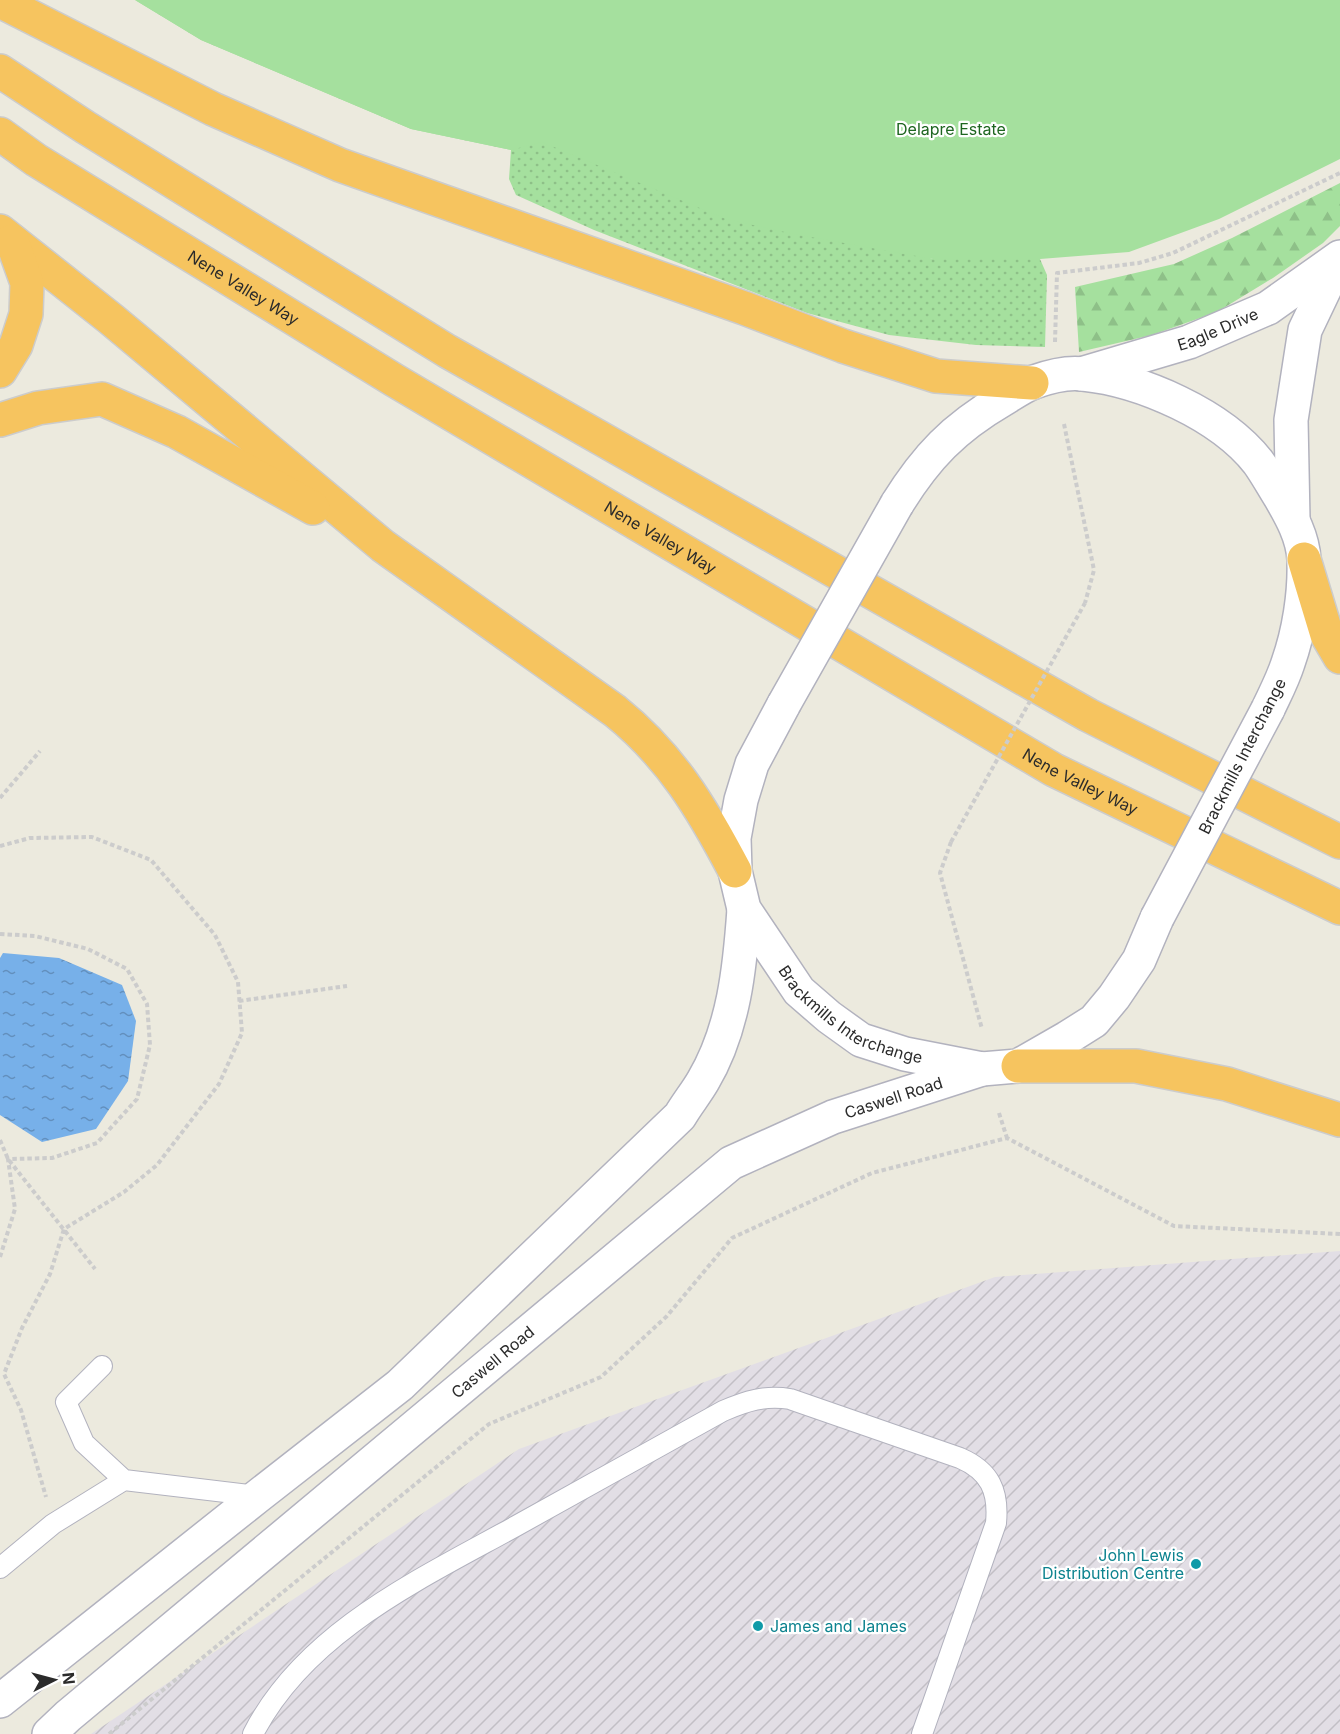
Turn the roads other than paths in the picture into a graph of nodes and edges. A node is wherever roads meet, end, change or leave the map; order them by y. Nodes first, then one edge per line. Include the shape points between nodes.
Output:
1 (0, 1) edge
2 (0, 71) edge
3 (0, 134) edge
4 (6, 236) edge
5 (1340, 257) edge
6 (0, 371) edge
7 (1082, 374) junction
8 (1032, 383) junction
9 (0, 420) edge
10 (1293, 519) junction
11 (383, 546) junction
12 (1304, 559) junction
13 (1340, 657) edge
14 (1340, 842) edge
15 (735, 870) junction
16 (1340, 908) edge
17 (744, 909) junction
18 (1018, 1066) junction
19 (982, 1070) junction
20 (1340, 1120) edge
21 (102, 1366) dead end
22 (124, 1480) junction
23 (258, 1496) junction
24 (0, 1568) edge
25 (0, 1701) edge
26 (49, 1734) edge
27 (252, 1734) edge
28 (922, 1734) edge

1 - 8 highway via 213,109 340,165 936,376
2 - 14 highway via 447,351 1088,715
3 - 16 highway, Nene Valley Way via 394,380 1054,770
4 - 6 highway via 27,283 26,314 16,345
4 - 11 highway
5 - 7 street, Eagle Drive via 1268,308 1189,342
5 - 10 street, Eagle Drive via 1305,330 1291,420
7 - 8 street, Brackmills Interchange
7 - 10 street, Brackmills Interchange via 1165,396 1221,426 1258,462
8 - 15 street, Brackmills Interchange, bridge via 976,415 947,439 913,477 752,764 734,838
9 - 11 highway via 38,408 102,399 177,432
10 - 12 street, Brackmills Interchange
11 - 15 highway via 642,733 708,819
12 - 13 highway via 1327,635
12 - 18 street, Brackmills Interchange, bridge via 1300,614 1288,662 1268,709 1157,918 1139,960 1094,1021
15 - 17 street, Brackmills Interchange
17 - 19 street, Brackmills Interchange via 798,991 861,1040 904,1054
17 - 23 street via 740,963 728,1020 704,1080 680,1116 400,1385
18 - 19 street, Brackmills Interchange
18 - 20 highway via 1136,1066 1227,1084
19 - 26 street, Caswell Road via 833,1118 731,1163
21 - 22 lane via 66,1402 84,1443
22 - 23 lane
22 - 24 lane via 53,1524
23 - 25 street
27 - 28 lane via 271,1702 301,1666 391,1596 723,1411 751,1400 777,1397 960,1458 980,1470 994,1491 996,1523

